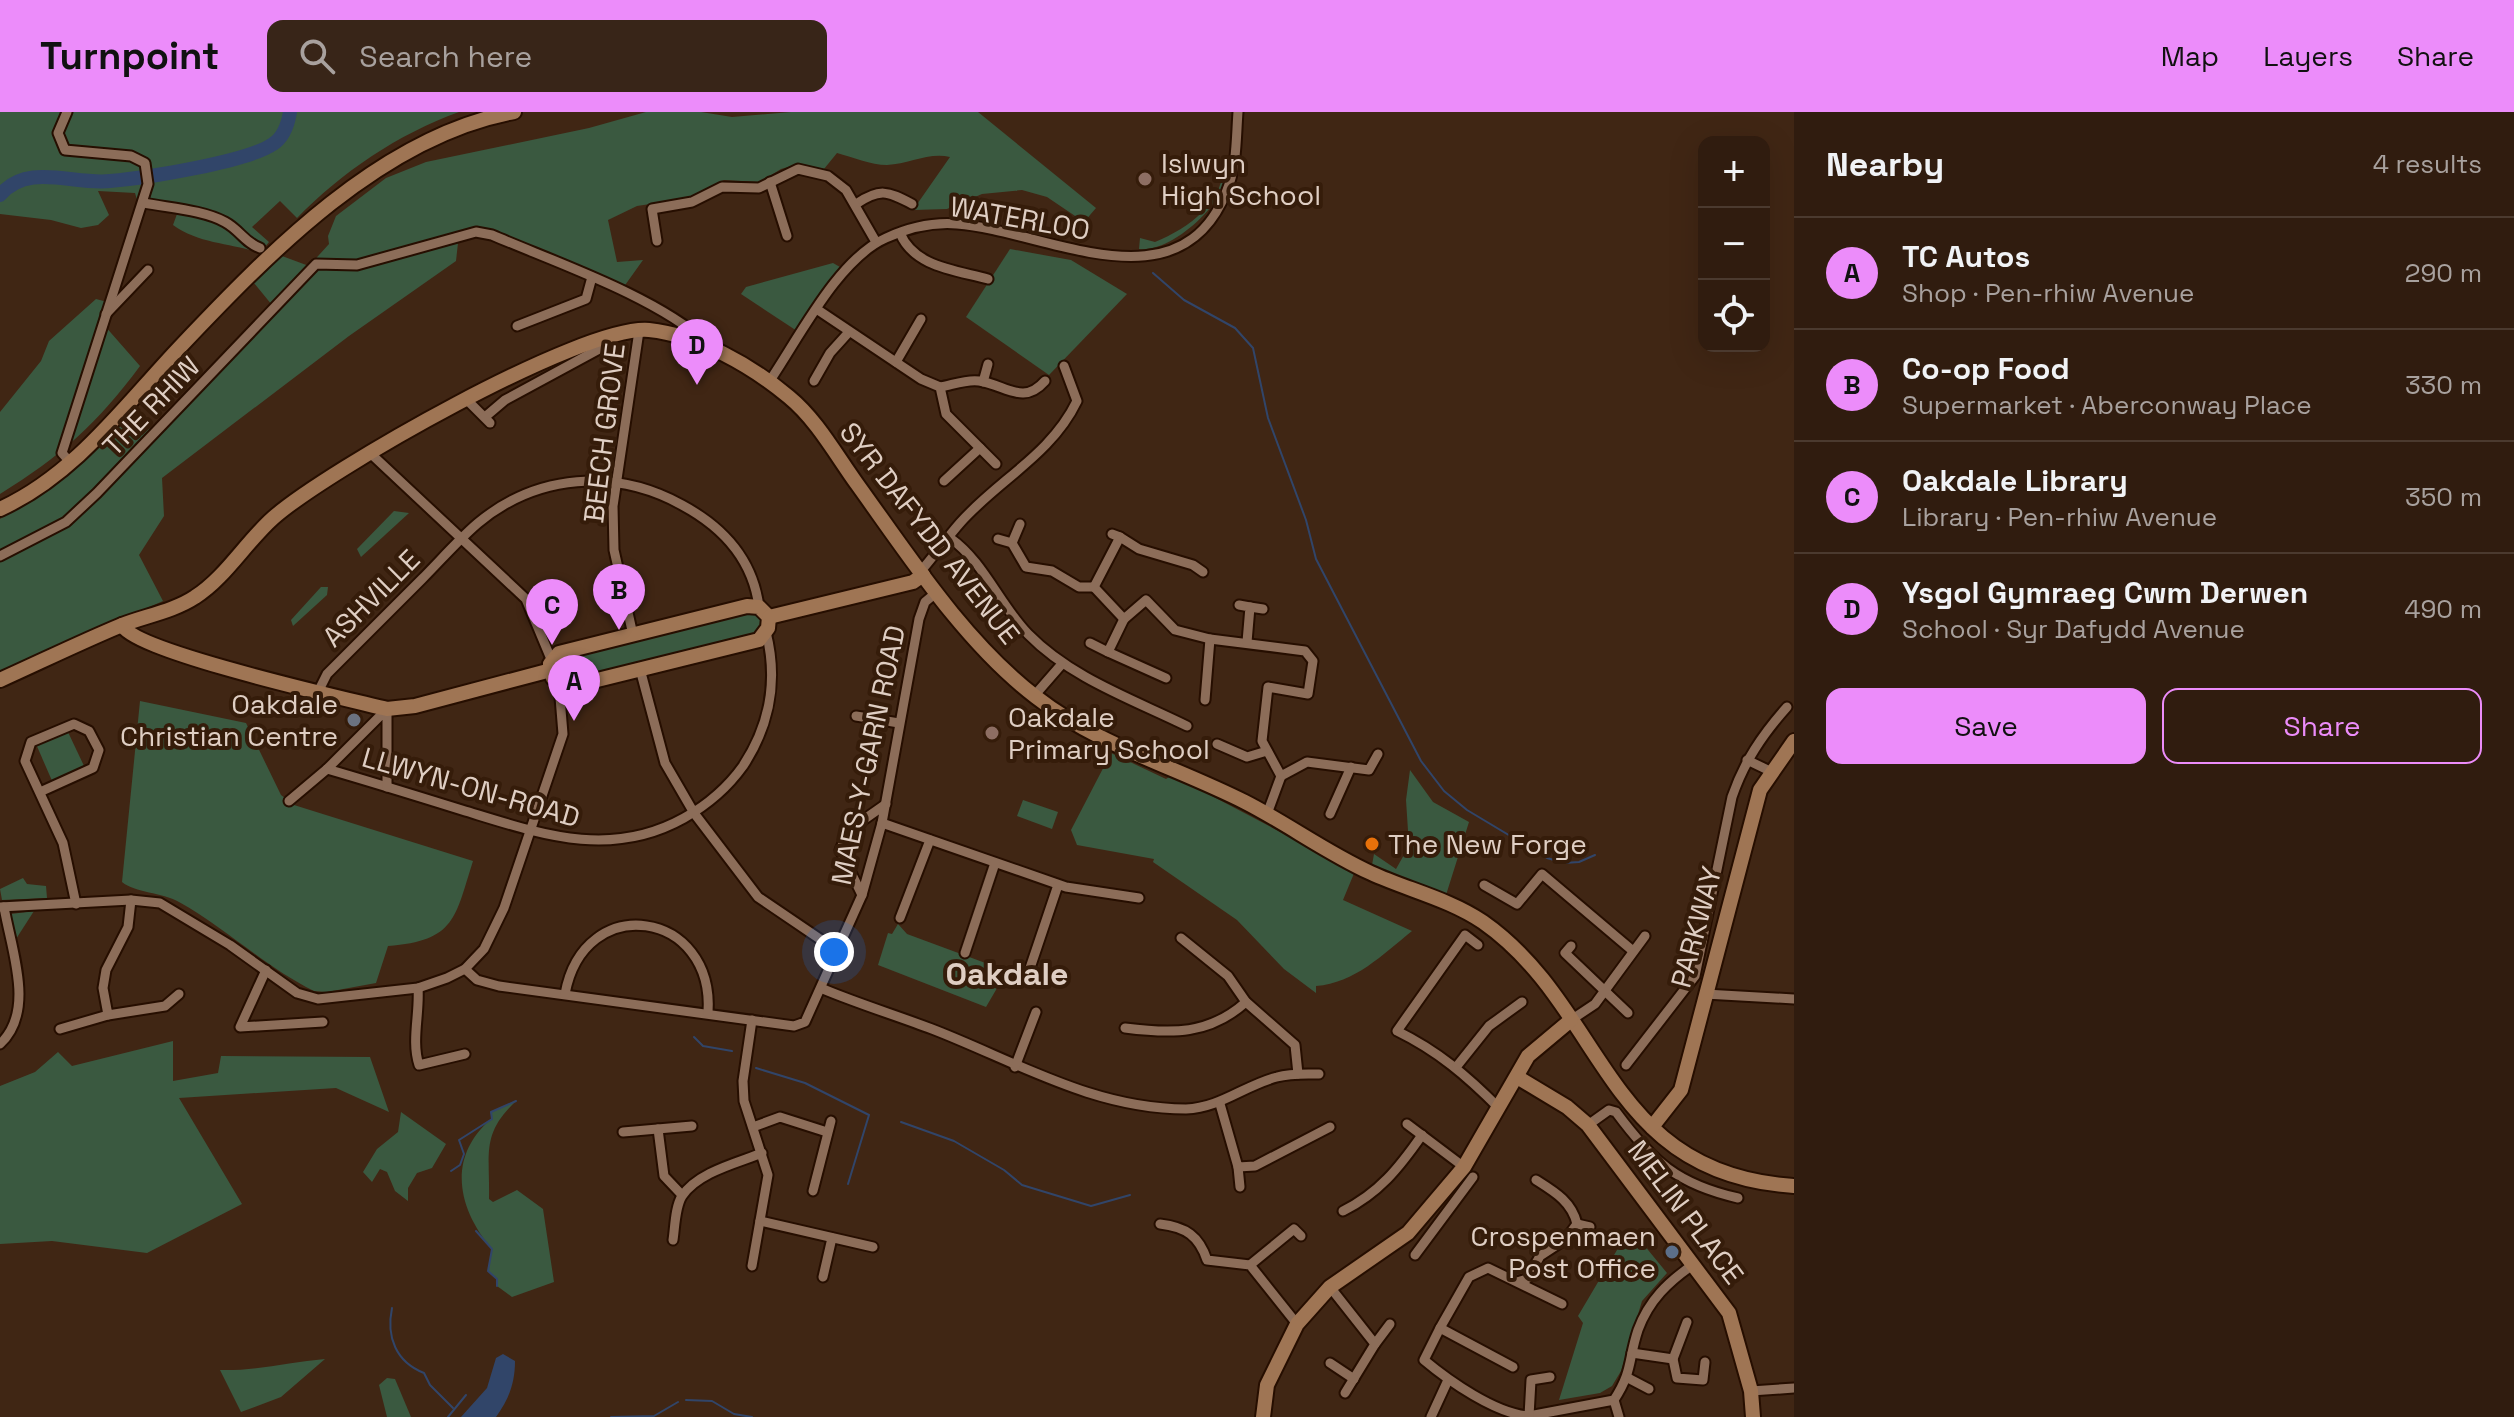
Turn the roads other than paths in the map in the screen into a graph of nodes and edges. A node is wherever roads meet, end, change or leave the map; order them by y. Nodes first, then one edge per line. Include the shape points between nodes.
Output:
1 (67, 112) edge
2 (513, 112) edge
3 (1238, 112) edge
4 (770, 182) junction
5 (144, 203) junction
6 (856, 204) junction
7 (912, 204) dead end
8 (900, 233) junction
9 (787, 236) dead end
10 (657, 241) dead end
11 (876, 242) junction
12 (260, 248) dead end
13 (148, 270) dead end
14 (592, 277) junction
15 (988, 279) dead end
16 (818, 310) junction
17 (665, 314) junction
18 (102, 319) junction
19 (921, 319) dead end
20 (517, 326) dead end
21 (849, 332) junction
22 (641, 335) junction
23 (611, 337) junction
24 (712, 351) junction
25 (896, 362) junction
26 (988, 364) dead end
27 (1064, 366) dead end
28 (814, 381) dead end
29 (1045, 381) dead end
30 (769, 382) junction
31 (983, 382) junction
32 (940, 387) junction
33 (468, 401) junction
34 (980, 448) junction
35 (369, 452) junction
36 (70, 462) junction
37 (996, 464) dead end
38 (944, 481) dead end
39 (615, 483) junction
40 (0, 509) edge
41 (1020, 524) dead end
42 (950, 538) junction
43 (462, 539) junction
44 (998, 539) dead end
45 (1012, 543) junction
46 (0, 556) edge
47 (1203, 572) dead end
48 (922, 574) junction
49 (1094, 587) junction
50 (937, 592) junction
51 (1239, 605) dead end
52 (1250, 607) junction
53 (1263, 609) dead end
54 (764, 612) junction
55 (1124, 619) junction
56 (122, 625) junction
57 (766, 632) junction
58 (633, 635) junction
59 (1210, 639) junction
60 (1247, 642) junction
61 (1090, 643) dead end
62 (1108, 652) junction
63 (551, 665) junction
64 (1061, 665) junction
65 (640, 669) junction
66 (1166, 678) dead end
67 (0, 680) edge
68 (559, 685) junction
69 (318, 692) junction
70 (1034, 696) junction
71 (1205, 700) dead end
72 (1787, 707) dead end
73 (387, 709) junction
74 (856, 716) dead end
75 (899, 723) junction
76 (1187, 726) dead end
77 (1794, 741) edge
78 (1217, 744) dead end
79 (1267, 751) junction
80 (1378, 754) dead end
81 (1747, 760) junction
82 (1351, 767) junction
83 (327, 769) junction
84 (1772, 772) junction
85 (1281, 776) junction
86 (387, 787) junction
87 (40, 792) junction
88 (289, 801) dead end
89 (886, 804) junction
90 (694, 813) junction
91 (1267, 814) junction
92 (1330, 814) dead end
93 (882, 823) junction
94 (530, 831) junction
95 (930, 840) junction
96 (995, 863) junction
97 (1058, 885) junction
98 (1484, 885) dead end
99 (862, 895) junction
100 (1139, 898) dead end
101 (131, 900) junction
102 (76, 904) junction
103 (2, 907) edge
104 (900, 918) dead end
105 (1645, 936) dead end
106 (1181, 938) dead end
107 (1478, 945) dead end
108 (1571, 946) dead end
109 (1633, 951) junction
110 (839, 952) junction
111 (965, 953) dead end
112 (465, 969) junction
113 (266, 970) junction
114 (1028, 974) dead end
115 (418, 988) junction
116 (823, 989) junction
117 (1603, 991) junction
118 (179, 994) dead end
119 (565, 994) junction
120 (1705, 994) junction
121 (1794, 999) edge
122 (1246, 1002) junction
123 (1522, 1002) dead end
124 (1036, 1012) dead end
125 (708, 1013) junction
126 (1628, 1013) dead end
127 (108, 1015) junction
128 (752, 1020) junction
129 (1571, 1020) junction
130 (323, 1022) dead end
131 (1125, 1028) dead end
132 (60, 1029) dead end
133 (1397, 1031) junction
134 (1391, 1041) dead end
135 (0, 1044) edge
136 (465, 1054) dead end
137 (1626, 1065) dead end
138 (1457, 1066) junction
139 (1015, 1067) junction
140 (1298, 1074) junction
141 (1319, 1074) dead end
142 (1517, 1077) junction
143 (1220, 1104) junction
144 (1499, 1108) junction
145 (831, 1121) dead end
146 (1407, 1124) dead end
147 (1588, 1125) junction
148 (692, 1126) dead end
149 (753, 1127) junction
150 (1330, 1127) dead end
151 (1652, 1127) junction
152 (658, 1129) junction
153 (623, 1132) dead end
154 (827, 1132) junction
155 (1314, 1135) junction
156 (1422, 1135) junction
157 (1320, 1145) dead end
158 (762, 1153) junction
159 (1238, 1167) junction
160 (1469, 1172) junction
161 (1536, 1180) dead end
162 (1458, 1186) junction
163 (1794, 1186) edge
164 (1240, 1187) dead end
165 (813, 1191) dead end
166 (682, 1195) junction
167 (1738, 1198) dead end
168 (1343, 1211) dead end
169 (760, 1221) junction
170 (1160, 1224) dead end
171 (1577, 1224) junction
172 (1590, 1227) dead end
173 (1297, 1232) dead end
174 (1408, 1233) junction
175 (832, 1238) junction
176 (673, 1240) dead end
177 (1424, 1243) junction
178 (873, 1247) dead end
179 (1415, 1255) dead end
180 (1694, 1264) junction
181 (1250, 1265) junction
182 (752, 1266) dead end
183 (823, 1277) dead end
184 (1520, 1281) junction
185 (1330, 1287) junction
186 (1562, 1304) dead end
187 (1687, 1322) dead end
188 (1297, 1324) junction
189 (1390, 1324) dead end
190 (1440, 1328) junction
191 (1375, 1344) junction
192 (1632, 1353) junction
193 (1673, 1359) junction
194 (1705, 1362) dead end
195 (1330, 1363) dead end
196 (1513, 1367) dead end
197 (1550, 1377) dead end
198 (1628, 1378) junction
199 (1354, 1379) junction
200 (1448, 1380) junction
201 (1794, 1388) edge
202 (1649, 1389) dead end
203 (1751, 1391) junction
204 (1345, 1393) dead end
205 (1614, 1400) junction
206 (1561, 1414) edge
207 (1515, 1416) edge
208 (1529, 1416) edge
209 (1263, 1417) edge
210 (1431, 1417) edge
211 (1619, 1417) edge
212 (1753, 1417) edge

1 - 5 street via 58,133 65,150 131,156 145,163
2 - 36 street via 447,131 404,152 323,212 274,254 179,348 114,423
3 - 8 street, WATERLOO via 1233,169 1220,206 1204,227 1169,250 1117,258 957,224
4 - 6 street via 798,169 828,176
4 - 9 street
4 - 10 street via 759,188 722,187 692,202 652,209
5 - 12 street via 223,220
5 - 18 street
6 - 7 street via 876,190
6 - 11 street
8 - 11 street, WATERLOO
8 - 15 street via 908,250 920,259
11 - 16 street, WATERLOO via 846,268
13 - 18 street
14 - 17 street
14 - 20 street via 586,299
14 - 46 street, THE RHIW via 476,232 357,265 316,264 66,522
16 - 21 street
16 - 30 street, WATERLOO
17 - 22 street
17 - 24 street via 701,337
18 - 36 street via 62,453
19 - 25 street
21 - 25 street
21 - 28 street
22 - 23 street
22 - 24 street, SYR DAFYDD AVENUE
22 - 39 street, BEECH GROVE
23 - 33 street via 534,365
23 - 33 street via 601,348 505,400 488,420
24 - 30 street, SYR DAFYDD AVENUE
25 - 32 street
26 - 31 street
27 - 42 street via 1077,401 1070,415 1044,448
29 - 31 street via 1021,395
30 - 48 street, SYR DAFYDD AVENUE via 807,415
31 - 32 street
32 - 34 street via 946,414
33 - 35 street
34 - 37 street
34 - 38 street
35 - 43 street
35 - 56 street via 274,517 198,595
36 - 40 street
39 - 43 street, ASHVILLE via 581,480 542,488 493,512
39 - 54 street, ASHVILLE via 667,497 714,526 742,558
39 - 58 street, BEECH GROVE via 614,550
41 - 45 street
42 - 48 street
42 - 64 street via 969,555 1024,630
43 - 63 street via 531,606
43 - 69 street, ASHVILLE via 327,674
44 - 45 street
45 - 49 street via 1026,567 1052,571 1079,587
47 - 49 street via 1116,536
48 - 50 street, SYR DAFYDD AVENUE
48 - 54 street via 913,582 836,603
49 - 55 street
50 - 70 street, SYR DAFYDD AVENUE via 1003,669
50 - 75 street, MAES-Y-GARN ROAD via 925,602 919,619
51 - 52 street
52 - 53 street
52 - 60 street
54 - 57 street
54 - 58 street via 747,606
55 - 59 street via 1146,600 1175,630
55 - 62 street
56 - 67 street
56 - 69 street via 137,639
57 - 65 street via 752,642
57 - 90 street, LLWYN-ON-ROAD via 773,670 761,731 737,774
58 - 63 street via 559,653
59 - 60 street
59 - 71 street
60 - 79 street via 1305,651 1313,661 1308,694 1268,687 1262,741
61 - 62 street
62 - 66 street
63 - 68 street
63 - 73 street via 415,706
64 - 70 street
64 - 76 street
65 - 68 street
65 - 90 street via 665,763
68 - 94 street via 563,734
69 - 73 street
70 - 91 street, SYR DAFYDD AVENUE via 1069,720
72 - 81 street
73 - 83 street
73 - 86 street
74 - 75 street
75 - 89 street, MAES-Y-GARN ROAD
77 - 84 street, PARKWAY
78 - 79 street via 1247,757
79 - 85 street
80 - 82 street via 1369,770
81 - 84 street
81 - 137 street via 1732,797 1695,976
82 - 85 street via 1307,762
82 - 92 street
83 - 86 street, LLWYN-ON-ROAD
83 - 88 street
84 - 120 street, PARKWAY via 1760,790
85 - 91 street
86 - 94 street, LLWYN-ON-ROAD
87 - 87 street via 93,768 99,750 89,731 74,724 31,742 25,761
87 - 102 street via 63,843
89 - 93 street, MAES-Y-GARN ROAD
89 - 99 street via 849,830 840,850
90 - 94 street, LLWYN-ON-ROAD via 650,834 614,841 568,840
90 - 110 street via 758,897
91 - 129 street, SYR DAFYDD AVENUE via 1367,871 1445,901 1484,923 1519,954
93 - 95 street
93 - 99 street, MAES-Y-GARN ROAD
94 - 112 street via 492,935
95 - 96 street
95 - 104 street
96 - 97 street
96 - 111 street
97 - 100 street
97 - 114 street
98 - 109 street via 1517,904 1542,874
99 - 110 street, MAES-Y-GARN ROAD
101 - 102 street
101 - 113 street via 160,903
101 - 127 street via 128,927 106,970
102 - 103 street
103 - 135 street via 20,1009 13,1032
105 - 109 street
106 - 122 street via 1228,976
107 - 133 street via 1464,932
108 - 117 street via 1565,953
109 - 117 street
110 - 116 street, MAES-Y-GARN ROAD
112 - 115 street
112 - 119 street via 486,984
113 - 115 street via 297,993 318,999
113 - 130 street via 240,1027
115 - 136 street via 419,1065
116 - 128 street, MAES-Y-GARN ROAD via 808,1019 794,1026
116 - 139 street
117 - 126 street
117 - 129 street via 1595,1004
118 - 127 street via 165,1006
119 - 125 street
119 - 125 street via 575,961 591,941 613,928 648,926 679,939 702,965
120 - 121 street
120 - 151 street, PARKWAY via 1681,1090
122 - 131 street via 1231,1016 1194,1031
122 - 140 street via 1295,1045
123 - 138 street via 1489,1026
124 - 139 street
125 - 128 street
127 - 132 street
128 - 149 street via 743,1081
129 - 142 street via 1537,1047
129 - 151 street, SYR DAFYDD AVENUE via 1604,1073
133 - 134 street
133 - 138 street
138 - 144 street
139 - 143 street via 1072,1089 1130,1102 1188,1109
140 - 141 street
140 - 143 street via 1262,1082
142 - 144 street
142 - 147 street, MELIN PLACE
143 - 159 street
144 - 160 street
145 - 154 street
146 - 156 street
147 - 167 street via 1609,1110 1616,1112 1650,1156 1680,1180
147 - 180 street, MELIN PLACE
148 - 152 street
149 - 154 street via 780,1117
149 - 158 street
150 - 155 street
151 - 163 street, SYR DAFYDD AVENUE via 1729,1175
152 - 153 street
152 - 166 street via 664,1176
154 - 165 street
155 - 157 street
155 - 159 street via 1255,1166
156 - 160 street
156 - 168 street via 1370,1197
158 - 166 street via 712,1173
158 - 169 street via 768,1175
159 - 164 street
160 - 162 street
161 - 171 street via 1574,1211
162 - 174 street
162 - 177 street
166 - 176 street
169 - 175 street
169 - 182 street
170 - 181 street via 1180,1227 1200,1241 1207,1260
171 - 172 street
171 - 184 street
173 - 181 street
174 - 177 street
174 - 185 street
175 - 178 street
175 - 183 street
177 - 179 street
180 - 192 street via 1652,1301
180 - 203 street, MELIN PLACE via 1729,1313
181 - 188 street
184 - 186 street
184 - 190 street via 1488,1268 1478,1270
185 - 188 street
185 - 191 street
187 - 193 street
188 - 209 street via 1267,1385
189 - 191 street
190 - 196 street
190 - 200 street via 1424,1360
191 - 199 street
192 - 193 street
192 - 198 street
193 - 194 street via 1677,1378 1703,1380
195 - 199 street
197 - 208 street via 1531,1380
198 - 202 street
198 - 205 street
199 - 204 street
200 - 207 street
200 - 210 street
201 - 203 street
203 - 212 street, MELIN PLACE
205 - 206 street
205 - 211 street
206 - 208 street
207 - 208 street

